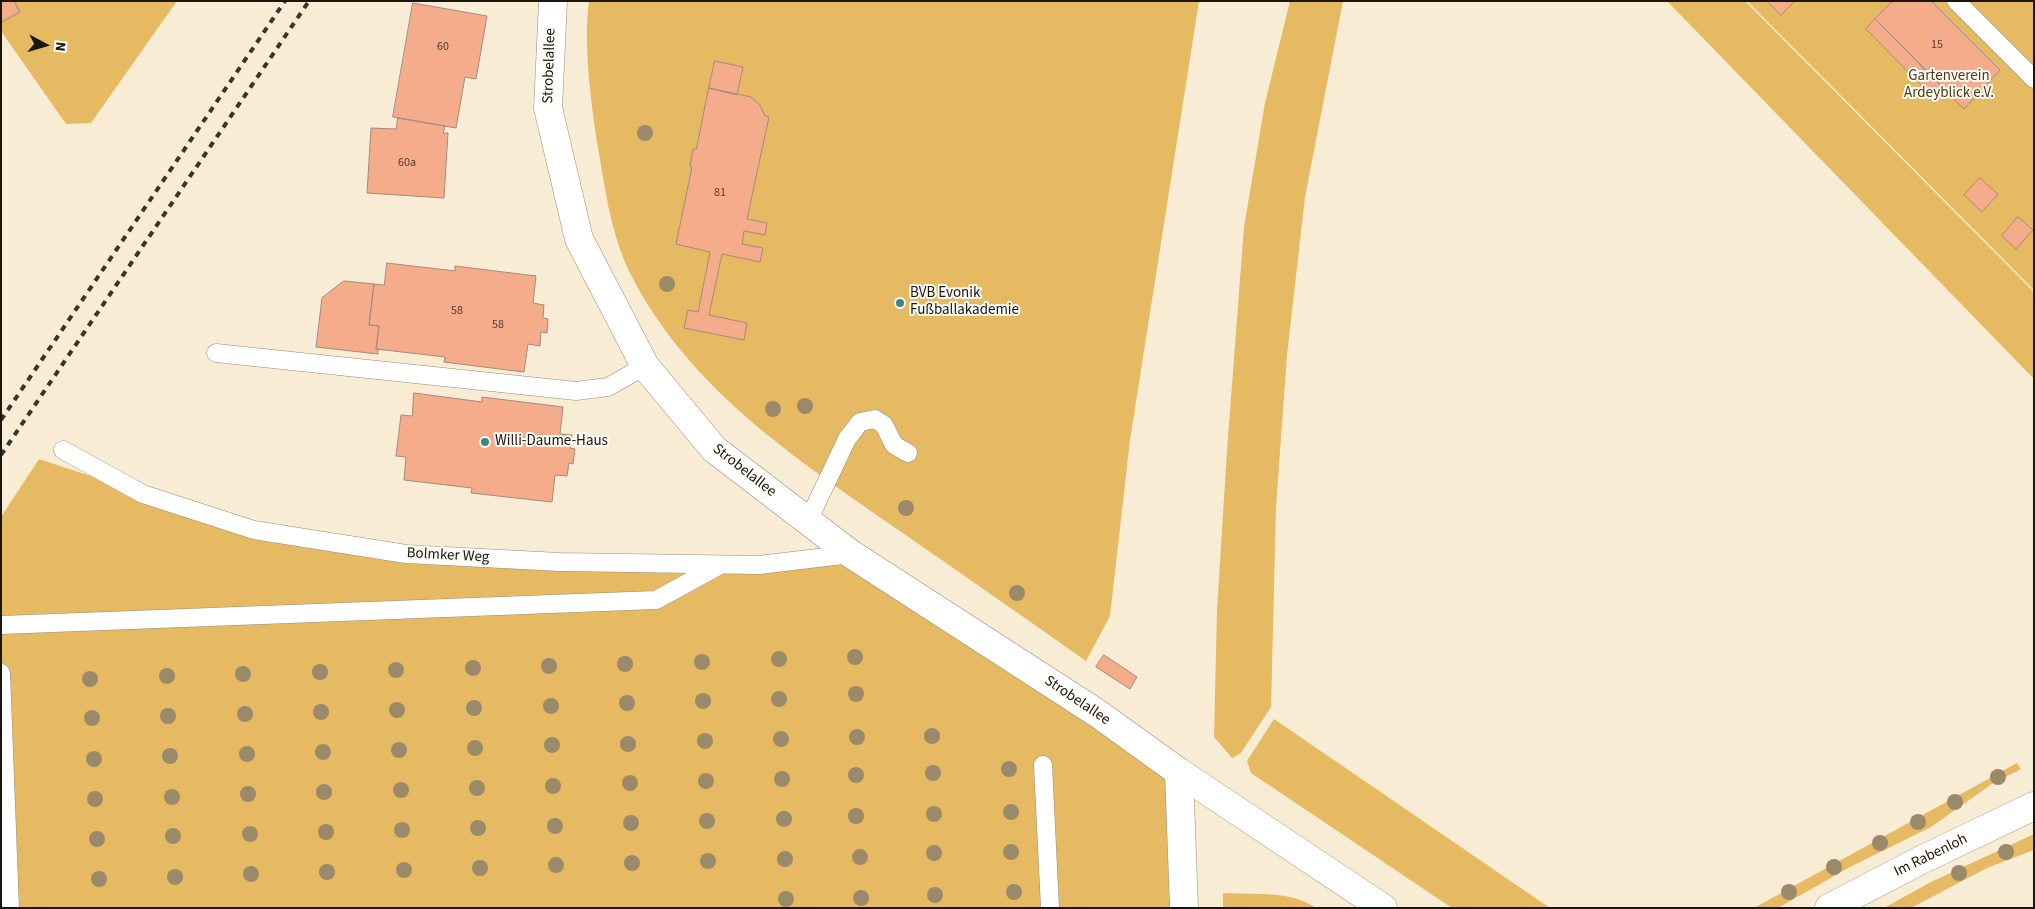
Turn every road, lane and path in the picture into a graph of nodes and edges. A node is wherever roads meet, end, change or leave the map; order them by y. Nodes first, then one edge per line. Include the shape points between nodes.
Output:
1 (553, 1) edge
2 (1956, 1) edge
3 (2034, 80) edge
4 (216, 353) dead end
5 (645, 366) junction
6 (63, 450) dead end
7 (908, 453) dead end
8 (808, 521) junction
9 (851, 554) junction
10 (720, 565) junction
11 (1, 625) edge
12 (1, 673) edge
13 (1043, 765) dead end
14 (1179, 772) junction
15 (2034, 806) edge
16 (10, 908) edge
17 (1050, 908) edge
18 (1184, 908) edge
19 (1383, 908) edge
20 (1829, 908) edge

1 - 5 street, Strobelallee via 548,108 579,239
2 - 3 lane
4 - 5 lane via 576,391 608,388
5 - 8 street, Strobelallee via 714,449
6 - 10 lane, Bolmker Weg via 144,494 254,530 406,554 560,562
7 - 8 lane via 894,445 884,425 875,419 860,422 847,439
8 - 9 street, Strobelallee
9 - 10 lane, Bolmker Weg via 759,566
9 - 14 street, Strobelallee via 1073,698
10 - 11 lane via 656,600
12 - 16 lane
13 - 17 lane
14 - 18 street
14 - 19 street, Strobelallee
15 - 20 street, Im Rabenloh

